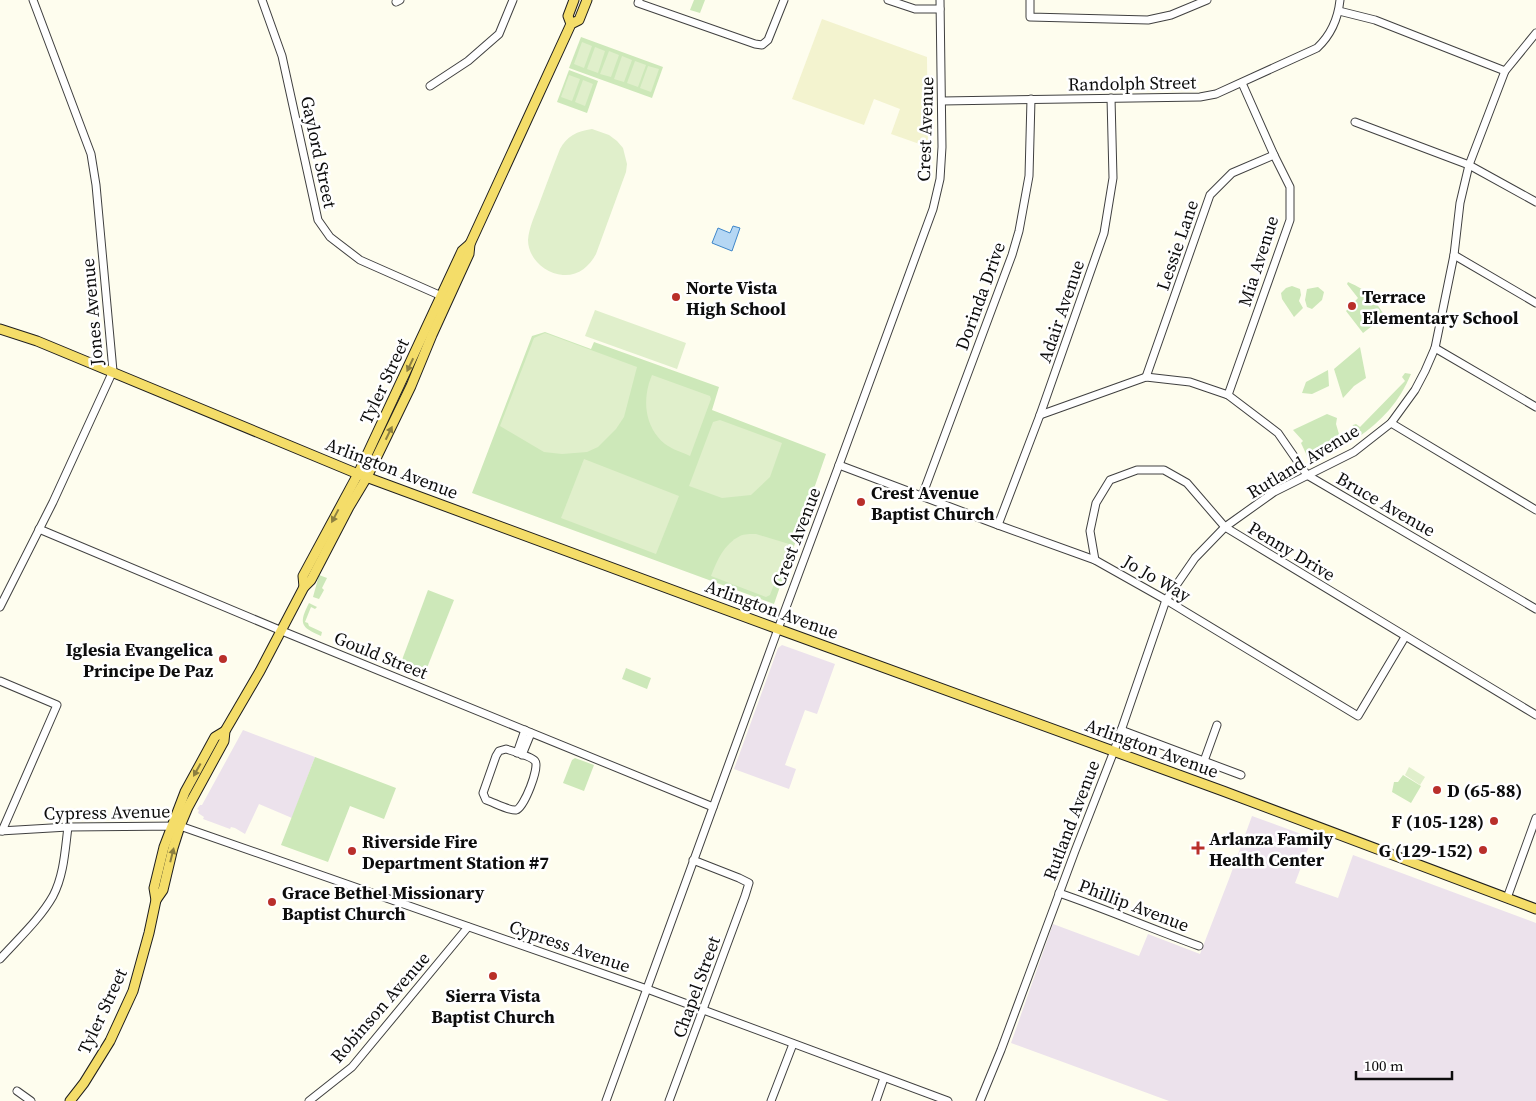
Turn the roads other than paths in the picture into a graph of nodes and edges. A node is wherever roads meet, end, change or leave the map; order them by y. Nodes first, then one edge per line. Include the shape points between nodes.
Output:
1 (33, 0) edge
2 (262, 0) edge
3 (513, 0) edge
4 (574, 0) edge
5 (587, 0) edge
6 (784, 0) edge
7 (888, 0) edge
8 (940, 0) edge
9 (1030, 0) edge
10 (1207, 0) edge
11 (1340, 0) edge
12 (639, 2) edge
13 (940, 9) junction
14 (1339, 11) junction
15 (571, 24) junction
16 (1536, 33) edge
17 (1505, 71) junction
18 (1242, 83) junction
19 (430, 86) dead end
20 (1111, 98) junction
21 (1031, 99) junction
22 (942, 102) junction
23 (1355, 122) dead end
24 (1274, 155) junction
25 (1469, 166) junction
26 (1536, 202) edge
27 (1454, 255) junction
28 (445, 298) junction
29 (1536, 303) edge
30 (0, 329) edge
31 (1435, 348) junction
32 (113, 371) junction
33 (1146, 378) junction
34 (1228, 395) junction
35 (1536, 407) edge
36 (1040, 414) junction
37 (1391, 423) junction
38 (839, 465) junction
39 (358, 474) junction
40 (1307, 475) junction
41 (368, 477) junction
42 (922, 496) junction
43 (1536, 510) edge
44 (998, 525) junction
45 (1225, 528) junction
46 (39, 529) junction
47 (1095, 560) junction
48 (304, 587) junction
49 (1166, 600) junction
50 (0, 607) edge
51 (1536, 609) edge
52 (778, 629) junction
53 (282, 631) junction
54 (1405, 637) junction
55 (0, 681) edge
56 (1536, 715) edge
57 (1217, 725) dead end
58 (1121, 730) junction
59 (528, 731) junction
60 (1114, 751) junction
61 (519, 754) junction
62 (1204, 761) junction
63 (1241, 775) dead end
64 (713, 807) junction
65 (1536, 818) edge
66 (176, 826) junction
67 (68, 827) junction
68 (1, 831) edge
69 (693, 860) junction
70 (1059, 893) junction
71 (1507, 898) junction
72 (1536, 909) edge
73 (468, 927) junction
74 (1199, 946) dead end
75 (0, 959) edge
76 (648, 989) junction
77 (703, 1010) junction
78 (793, 1044) junction
79 (884, 1078) junction
80 (17, 1091) dead end
81 (31, 1101) edge
82 (70, 1101) edge
83 (309, 1101) edge
84 (606, 1101) edge
85 (669, 1101) edge
86 (771, 1101) edge
87 (876, 1101) edge
88 (948, 1101) edge
89 (980, 1101) edge

1 - 32 street, Jones Avenue via 91,154
2 - 28 street, Gaylord Street via 282,56 318,220 330,238 360,260
3 - 19 street via 499,34 468,61
4 - 15 main road, Tyler Street via 568,16
5 - 15 main road, Tyler Street via 580,20
6 - 12 street via 768,40 762,45
7 - 13 street via 915,9
8 - 13 street, Crest Avenue
9 - 10 street via 1030,17 1148,20 1171,15
11 - 14 street, Randolph Street
13 - 22 street, Crest Avenue
14 - 17 street via 1375,20
14 - 18 street, Randolph Street via 1332,29 1317,48
15 - 28 main road, Tyler Street via 470,244 462,251
16 - 17 street, Rutland Avenue
17 - 25 street, Rutland Avenue
18 - 20 street, Randolph Street via 1200,97
18 - 24 street, Mia Avenue
20 - 21 street, Randolph Street
20 - 36 street, Adair Avenue via 1113,178 1104,233
21 - 22 street, Randolph Street
21 - 42 street, Dorinda Drive via 1029,176 1019,231
22 - 38 street, Crest Avenue via 941,170 933,209
23 - 25 street
24 - 33 street, Lessie Lane via 1232,173 1210,195
24 - 34 street, Mia Avenue via 1290,187 1290,220
25 - 26 street
25 - 27 street, Rutland Avenue via 1460,203
27 - 29 street
27 - 31 street, Rutland Avenue
28 -> 39 main road, Tyler Street
41 -> 28 main road, Tyler Street via 411,386
30 - 32 main road, Arlington Avenue
31 - 35 street
31 - 37 street, Rutland Avenue via 1415,390
32 - 39 main road, Arlington Avenue
32 - 46 street, Jones Avenue
33 - 34 street, Bruce Avenue via 1190,382
33 - 36 street, Bruce Avenue
34 - 40 street, Bruce Avenue via 1278,432
36 - 44 street, Adair Avenue
37 - 40 street, Rutland Avenue via 1354,452
37 - 43 street
38 - 42 street, Jo Jo Way
38 - 52 street, Crest Avenue
39 - 41 main road, Arlington Avenue
39 -> 48 main road, Tyler Street via 303,576
40 - 45 street, Rutland Avenue via 1274,492
40 - 51 street, Bruce Avenue
41 - 48 main road, Tyler Street via 311,580
41 - 52 main road, Arlington Avenue
42 - 44 street, Jo Jo Way
44 - 47 street, Jo Jo Way
45 - 47 street, Penny Drive via 1187,483 1164,470 1136,470 1110,480 1096,503 1090,531
45 - 49 street, Rutland Avenue via 1195,558
45 - 54 street, Penny Drive
46 - 50 street, Jones Avenue
46 - 53 street, Gould Street
47 - 49 street, Jo Jo Way
48 - 53 main road, Tyler Street
49 - 54 street, Jo Jo Way via 1358,716
49 - 58 street, Rutland Avenue
52 - 60 main road, Arlington Avenue
52 - 64 street, Crest Avenue
53 - 59 street, Gould Street
53 - 66 main road, Tyler Street via 225,732 215,736 185,792
54 - 56 street, Penny Drive
55 - 68 street via 57,705
57 - 62 street
58 - 60 street, Rutland Avenue
58 - 62 street
59 - 61 street
59 - 64 street, Gould Street
60 - 70 street, Rutland Avenue
60 - 71 main road, Arlington Avenue
61 - 61 street via 536,762 536,771 520,808 511,809 486,800 483,789 496,756 506,749
62 - 63 street
64 - 69 street, Crest Avenue
65 - 71 street
66 - 67 street, Cypress Avenue
66 - 73 street, Cypress Avenue
66 - 82 main road, Tyler Street via 164,847 154,888 156,900 149,934 133,990 110,1041
67 - 68 street, Cypress Avenue
67 - 75 street via 62,868 53,895 32,925
69 - 76 street, Crest Avenue
69 - 77 street, Chapel Street via 749,883
70 - 74 street, Phillip Avenue
70 - 89 street, Rutland Avenue
71 - 72 main road, Arlington Avenue
73 - 76 street, Cypress Avenue
73 - 83 street, Robinson Avenue via 352,1067
76 - 77 street, Cypress Avenue
76 - 84 street, Crest Avenue
77 - 78 street, Cypress Avenue
77 - 85 street, Chapel Street
78 - 79 street, Cypress Avenue
78 - 86 street
79 - 87 street
79 - 88 street, Cypress Avenue
80 - 81 street

